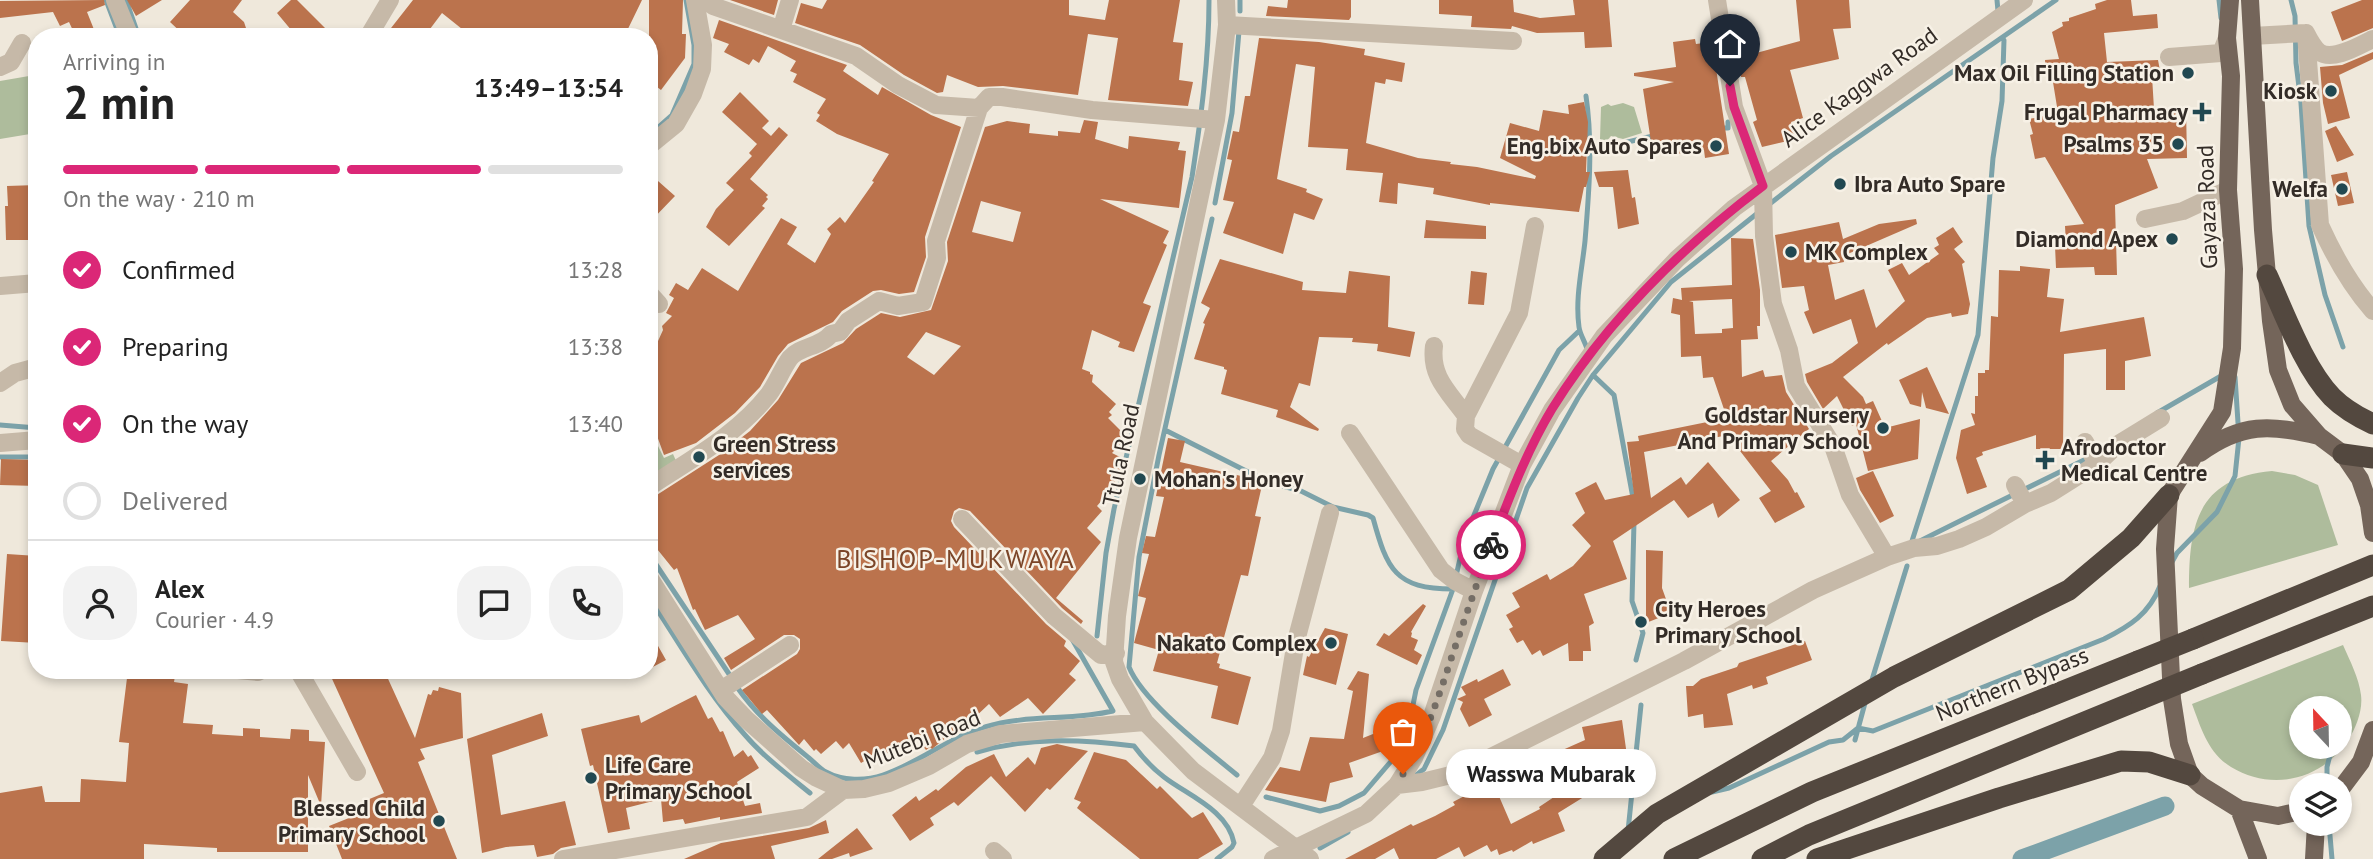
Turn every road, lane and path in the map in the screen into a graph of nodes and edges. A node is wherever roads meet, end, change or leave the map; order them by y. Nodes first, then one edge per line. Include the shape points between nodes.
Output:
1 (115, 0) edge
2 (390, 0) edge
3 (695, 0) edge
4 (706, 0) edge
5 (790, 0) edge
6 (1226, 0) edge
7 (1717, 0) edge
8 (2230, 0) edge
9 (2250, 0) edge
10 (2021, 1) edge
11 (1227, 25) junction
12 (126, 28) edge
13 (373, 28) edge
14 (781, 30) junction
15 (2302, 34) junction
16 (2252, 36) junction
17 (2227, 38) junction
18 (2373, 39) edge
19 (1513, 41) dead end
20 (22, 43) dead end
21 (2169, 57) dead end
22 (0, 67) edge
23 (979, 108) junction
24 (1216, 120) junction
25 (658, 139) edge
26 (1763, 186) junction
27 (2228, 190) junction
28 (2145, 219) dead end
29 (1535, 226) dead end
30 (2267, 275) junction
31 (28, 284) edge
32 (0, 286) edge
33 (2373, 311) edge
34 (1434, 346) dead end
35 (28, 369) edge
36 (0, 383) edge
37 (1466, 416) junction
38 (2161, 418) dead end
39 (2373, 424) edge
40 (1350, 433) dead end
41 (2319, 436) junction
42 (28, 441) edge
43 (2085, 442) dead end
44 (0, 443) edge
45 (2343, 454) junction
46 (2373, 458) edge
47 (2192, 459) junction
48 (2097, 464) junction
49 (1522, 465) junction
50 (658, 481) edge
51 (2015, 485) dead end
52 (2169, 495) junction
53 (2025, 504) junction
54 (1329, 513) dead end
55 (961, 519) dead end
56 (2373, 533) edge
57 (1887, 557) junction
58 (2373, 565) edge
59 (658, 591) edge
60 (1474, 591) junction
61 (2373, 606) edge
62 (790, 645) dead end
63 (1115, 653) junction
64 (303, 679) edge
65 (721, 690) junction
66 (1145, 722) junction
67 (2373, 730) edge
68 (357, 772) dead end
69 (2352, 774) edge
70 (2190, 775) junction
71 (1397, 785) junction
72 (843, 790) junction
73 (1241, 806) junction
74 (2239, 809) junction
75 (2289, 814) edge
76 (2315, 836) edge
77 (1294, 848) junction
78 (563, 859) edge
79 (1273, 859) edge
80 (1310, 859) edge
81 (1604, 859) edge
82 (1674, 859) edge
83 (1762, 859) edge
84 (1817, 859) edge
85 (2258, 859) edge
86 (2314, 859) edge

1 - 12 street
2 - 13 street
3 - 25 street via 702,69 676,124
4 - 14 street
5 - 14 street
6 - 11 street, Ttula Road
7 - 26 street via 1734,107
8 - 17 main road, Gayaza Road
9 - 16 main road
10 - 26 street, Alice Kaggwa Road
11 - 19 street
11 - 24 street, Ttula Road
14 - 23 street via 856,56 936,105
15 - 16 street
15 - 18 street via 2328,55
15 - 33 street via 2320,225 2351,284
16 - 30 main road
17 - 21 street via 2221,52
17 - 27 main road, Gayaza Road via 2231,76
20 - 22 street via 11,62
23 - 24 street via 989,97 1002,97
23 - 50 street via 936,241 937,258 923,302 898,306 879,301 848,321 840,332 792,355 770,393 735,429
24 - 63 street, Ttula Road via 1128,538
26 - 49 street, Alice Kaggwa Road via 1677,259 1604,336 1552,410
26 - 57 street via 1773,304 1796,386 1833,446 1850,495
27 - 28 street via 2183,211
27 - 47 main road, Gayaza Road via 2232,348 2222,412
29 - 37 street via 1519,313
30 - 39 highway via 2305,358 2330,396
30 - 41 main road via 2278,370 2292,405
31 - 32 street
34 - 37 street via 1435,372
35 - 36 street
37 - 49 street via 1469,435
38 - 48 street via 2135,429
40 - 60 street via 1441,570
41 - 45 main road
41 - 47 main road via 2285,427 2255,428 2220,439
42 - 44 street
43 - 48 street
45 - 46 highway
45 - 56 main road via 2370,505
47 - 52 main road
48 - 53 street
49 - 60 street, Alice Kaggwa Road
51 - 53 street
52 - 70 main road via 2165,549 2172,699 2179,744
52 - 81 highway via 2131,538 2069,590 1894,677 1657,814
53 - 57 street via 1959,540
54 - 73 street via 1296,641 1281,731 1272,758
55 - 63 street via 1054,616 1101,655
57 - 71 street via 1813,590 1684,661 1459,774
58 - 82 highway, Northern Bypass, bridge via 1812,792
59 - 65 street, Mutebi Road
60 - 71 street, Alice Kaggwa Road via 1432,716
61 - 83 highway, bridge via 1810,835
62 - 65 street
63 - 66 street, Ttula Road via 1120,679
64 - 68 street
65 - 72 street, Mutebi Road via 746,719 802,768
66 - 72 street, Mutebi Road via 1001,734 967,744 889,783
66 - 73 street, Ttula Road via 1193,771
67 - 69 main road
70 - 74 main road
70 - 84 highway via 2149,762 2121,761
71 - 77 street, Alice Kaggwa Road via 1366,814
72 - 78 street via 807,817
73 - 77 street, Ttula Road
74 - 75 main road
74 - 85 main road
76 - 86 main road
77 - 79 street, Alice Kaggwa Road
77 - 80 street, Ttula Road

